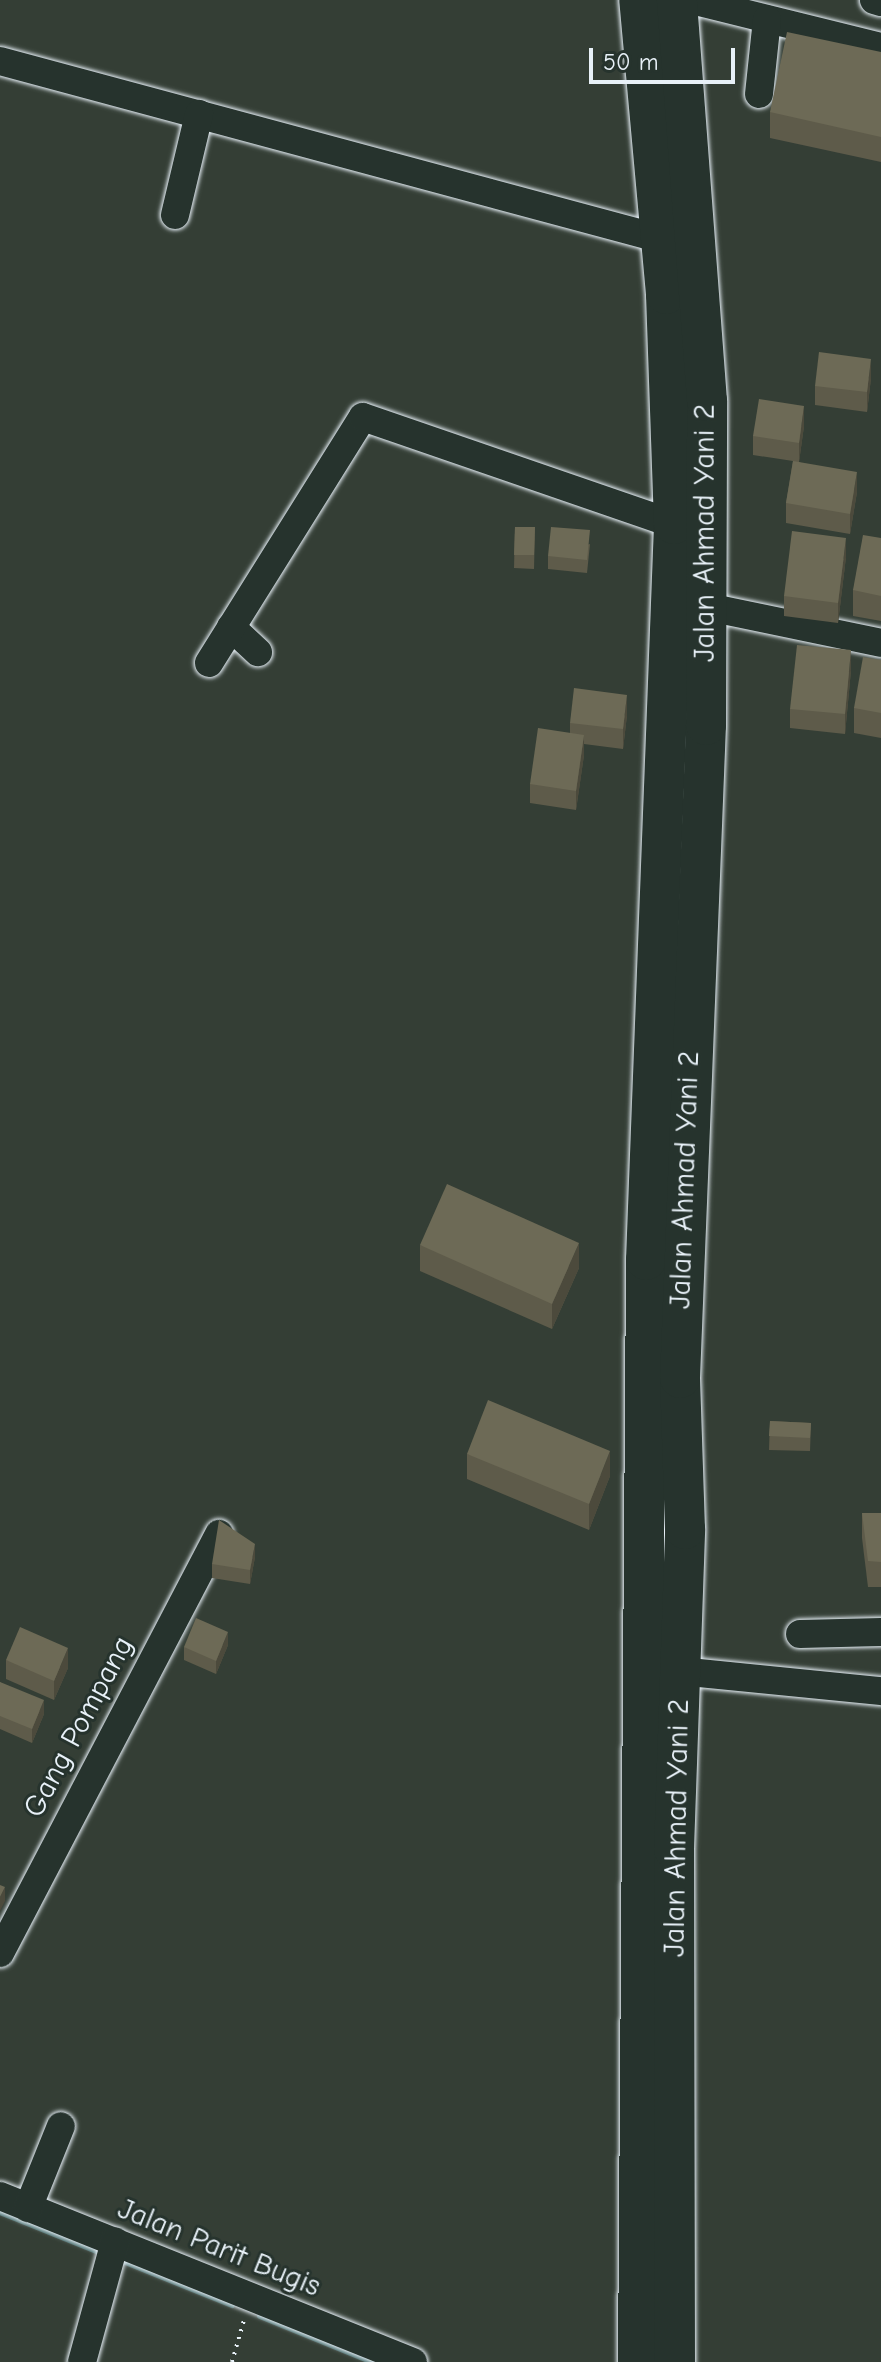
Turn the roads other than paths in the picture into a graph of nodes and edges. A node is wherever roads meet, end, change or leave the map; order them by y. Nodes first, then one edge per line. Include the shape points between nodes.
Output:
1 (639, 0) edge
2 (677, 0) edge
3 (691, 0) edge
4 (874, 0) edge
5 (881, 2) edge
6 (767, 19) junction
7 (881, 47) edge
8 (0, 61) edge
9 (759, 94) dead end
10 (199, 114) junction
11 (175, 215) dead end
12 (661, 239) junction
13 (674, 524) junction
14 (703, 606) junction
15 (231, 627) junction
16 (881, 643) edge
17 (258, 652) dead end
18 (209, 663) dead end
19 (219, 1534) edge
20 (881, 1632) edge
21 (800, 1634) dead end
22 (679, 1671) junction
23 (881, 1691) edge
24 (0, 1953) edge
25 (61, 2126) dead end
26 (657, 2138) junction
27 (0, 2196) edge
28 (28, 2208) junction
29 (115, 2241) junction
30 (82, 2362) edge
31 (413, 2362) edge
32 (638, 2362) edge
33 (675, 2362) edge

1 - 12 highway, Jalan Ahmad Yani 2
2 - 14 highway, Jalan Ahmad Yani 2 via 707,401
3 - 6 street
4 - 5 street
6 - 7 street
6 - 9 street
8 - 10 street
10 - 11 street
10 - 12 street
12 - 13 highway, Jalan Ahmad Yani 2
13 - 15 street via 363,417
13 - 26 highway, Jalan Ahmad Yani 2 via 646,1260
14 - 16 street
14 - 22 highway, Jalan Ahmad Yani 2 via 705,740 680,1378 685,1529
15 - 17 street
15 - 18 street
19 - 24 street, Gang Pompang
20 - 21 street
22 - 23 street
22 - 26 highway, Jalan Ahmad Yani 2
25 - 28 street
26 - 32 highway, Jalan Ahmad Yani 2
26 - 33 highway, Jalan Ahmad Yani 2
27 - 28 street, Jalan Parit Bugis
28 - 29 street, Jalan Parit Bugis
29 - 30 street
29 - 31 street, Jalan Parit Bugis

